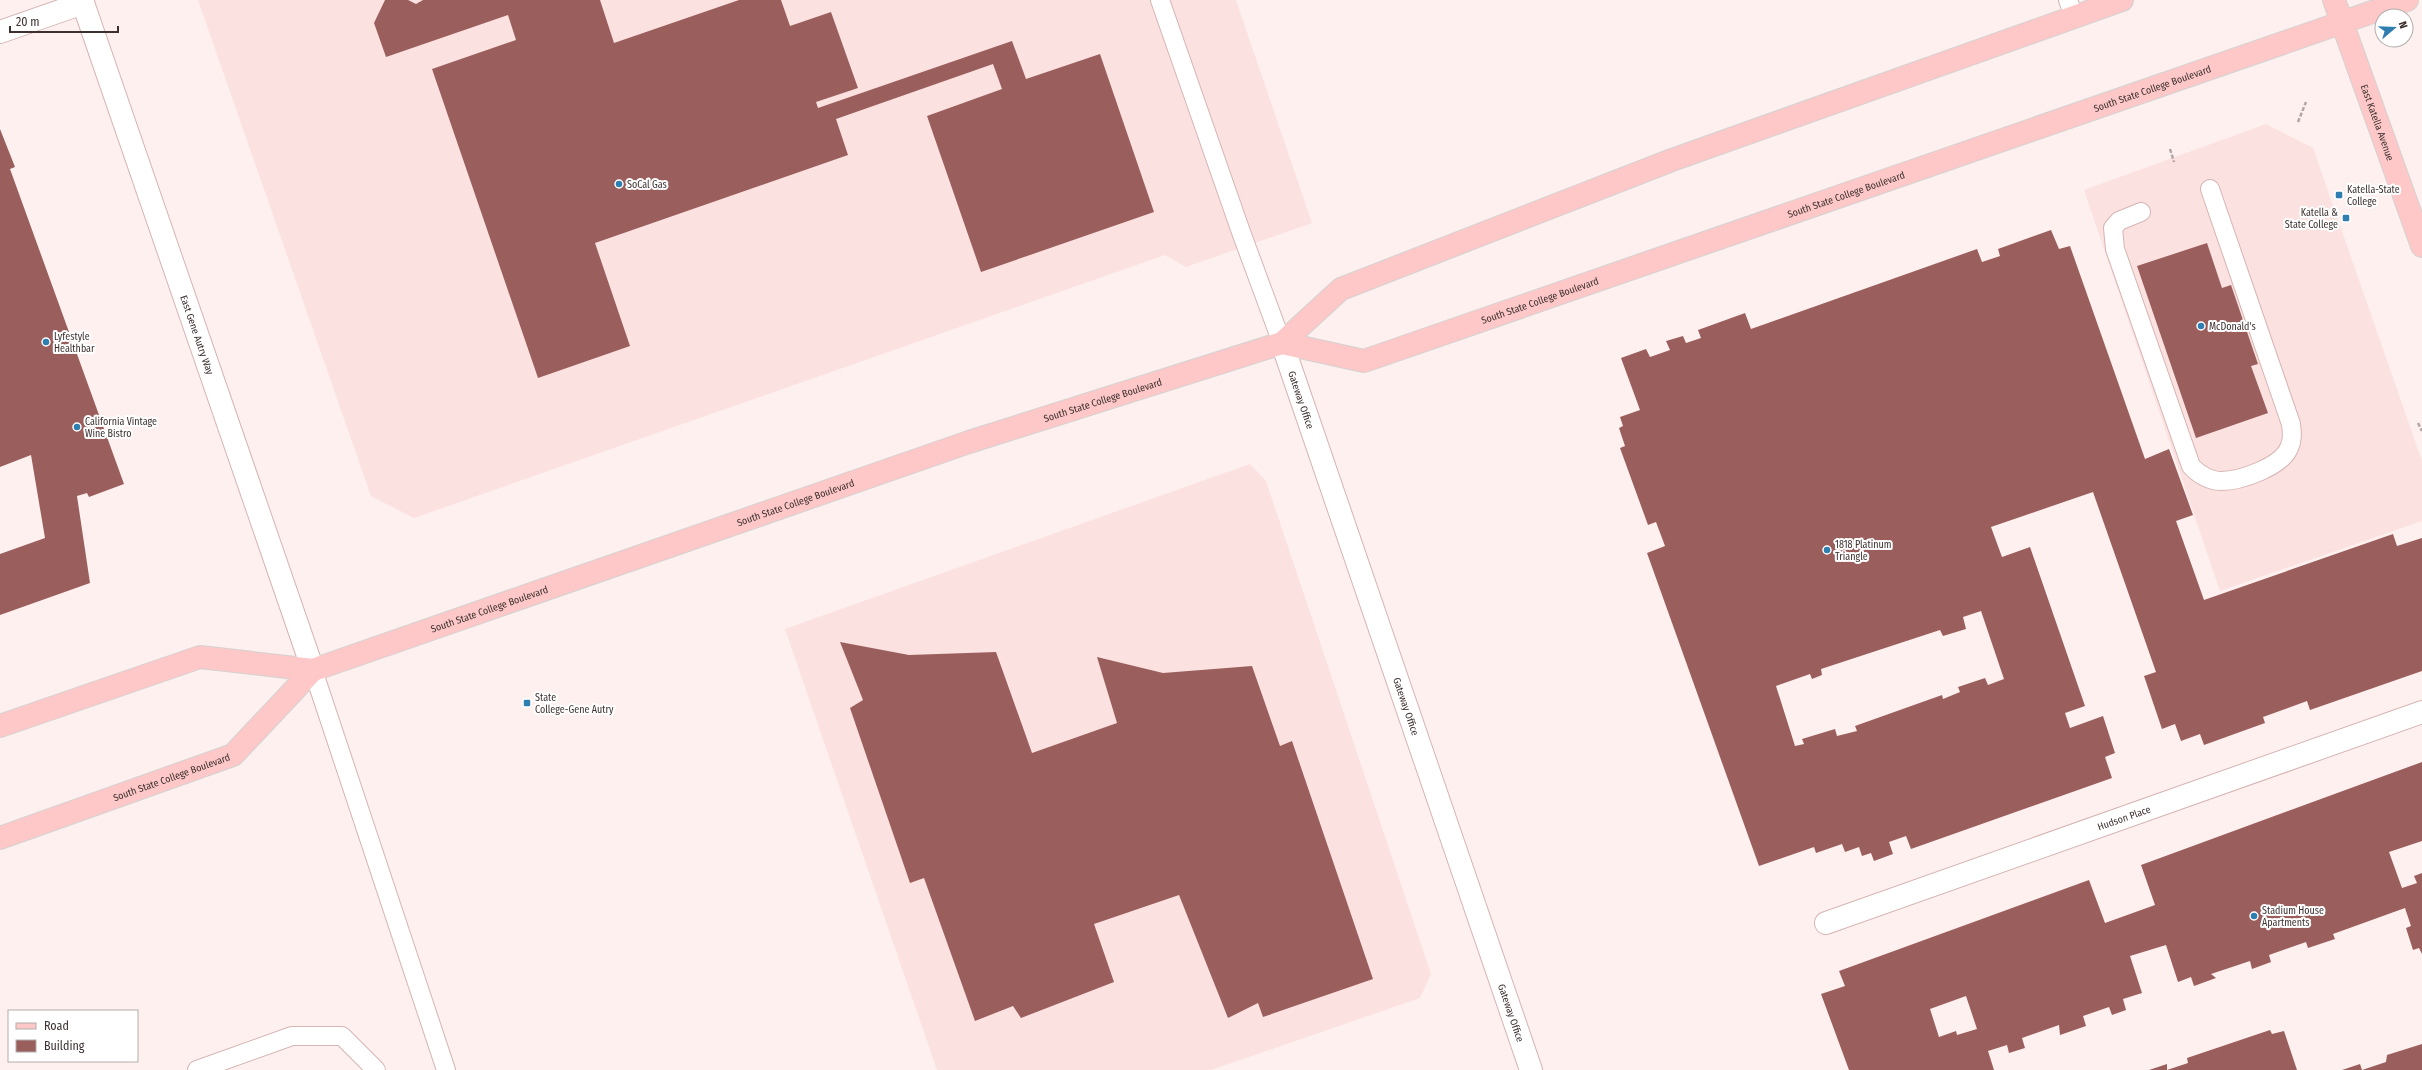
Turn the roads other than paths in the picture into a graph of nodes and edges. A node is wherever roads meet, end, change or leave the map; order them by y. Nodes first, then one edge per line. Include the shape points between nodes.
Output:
1 (1160, 0) edge
2 (2122, 0) edge
3 (2334, 0) edge
4 (2407, 0) edge
5 (85, 1) edge
6 (2071, 8) edge
7 (2342, 22) junction
8 (0, 32) edge
9 (2210, 189) dead end
10 (2142, 212) dead end
11 (2422, 246) edge
12 (1282, 343) junction
13 (313, 670) junction
14 (2422, 712) edge
15 (0, 726) edge
16 (0, 838) edge
17 (1826, 923) dead end
18 (196, 1070) edge
19 (376, 1070) edge
20 (446, 1070) edge
21 (1531, 1070) edge

1 - 12 lane
2 - 6 main road, South State College Boulevard
3 - 7 main road, East Katella Avenue
4 - 7 main road, South State College Boulevard
5 - 8 street
5 - 13 street, East Gene Autry Way
6 - 12 main road, South State College Boulevard via 1341,289
7 - 11 main road, East Katella Avenue
7 - 12 main road, South State College Boulevard via 1364,361
9 - 10 lane via 2291,424 2292,438 2289,450 2274,464 2239,478 2220,481 2208,478 2197,472 2187,459 2115,249 2113,228 2118,221
12 - 13 main road, South State College Boulevard via 969,442
12 - 21 street, Gateway Office
13 - 15 main road, South State College Boulevard via 200,657
13 - 16 main road, South State College Boulevard via 233,755
13 - 20 lane
14 - 17 street, Hudson Place
18 - 19 lane via 292,1036 342,1036

